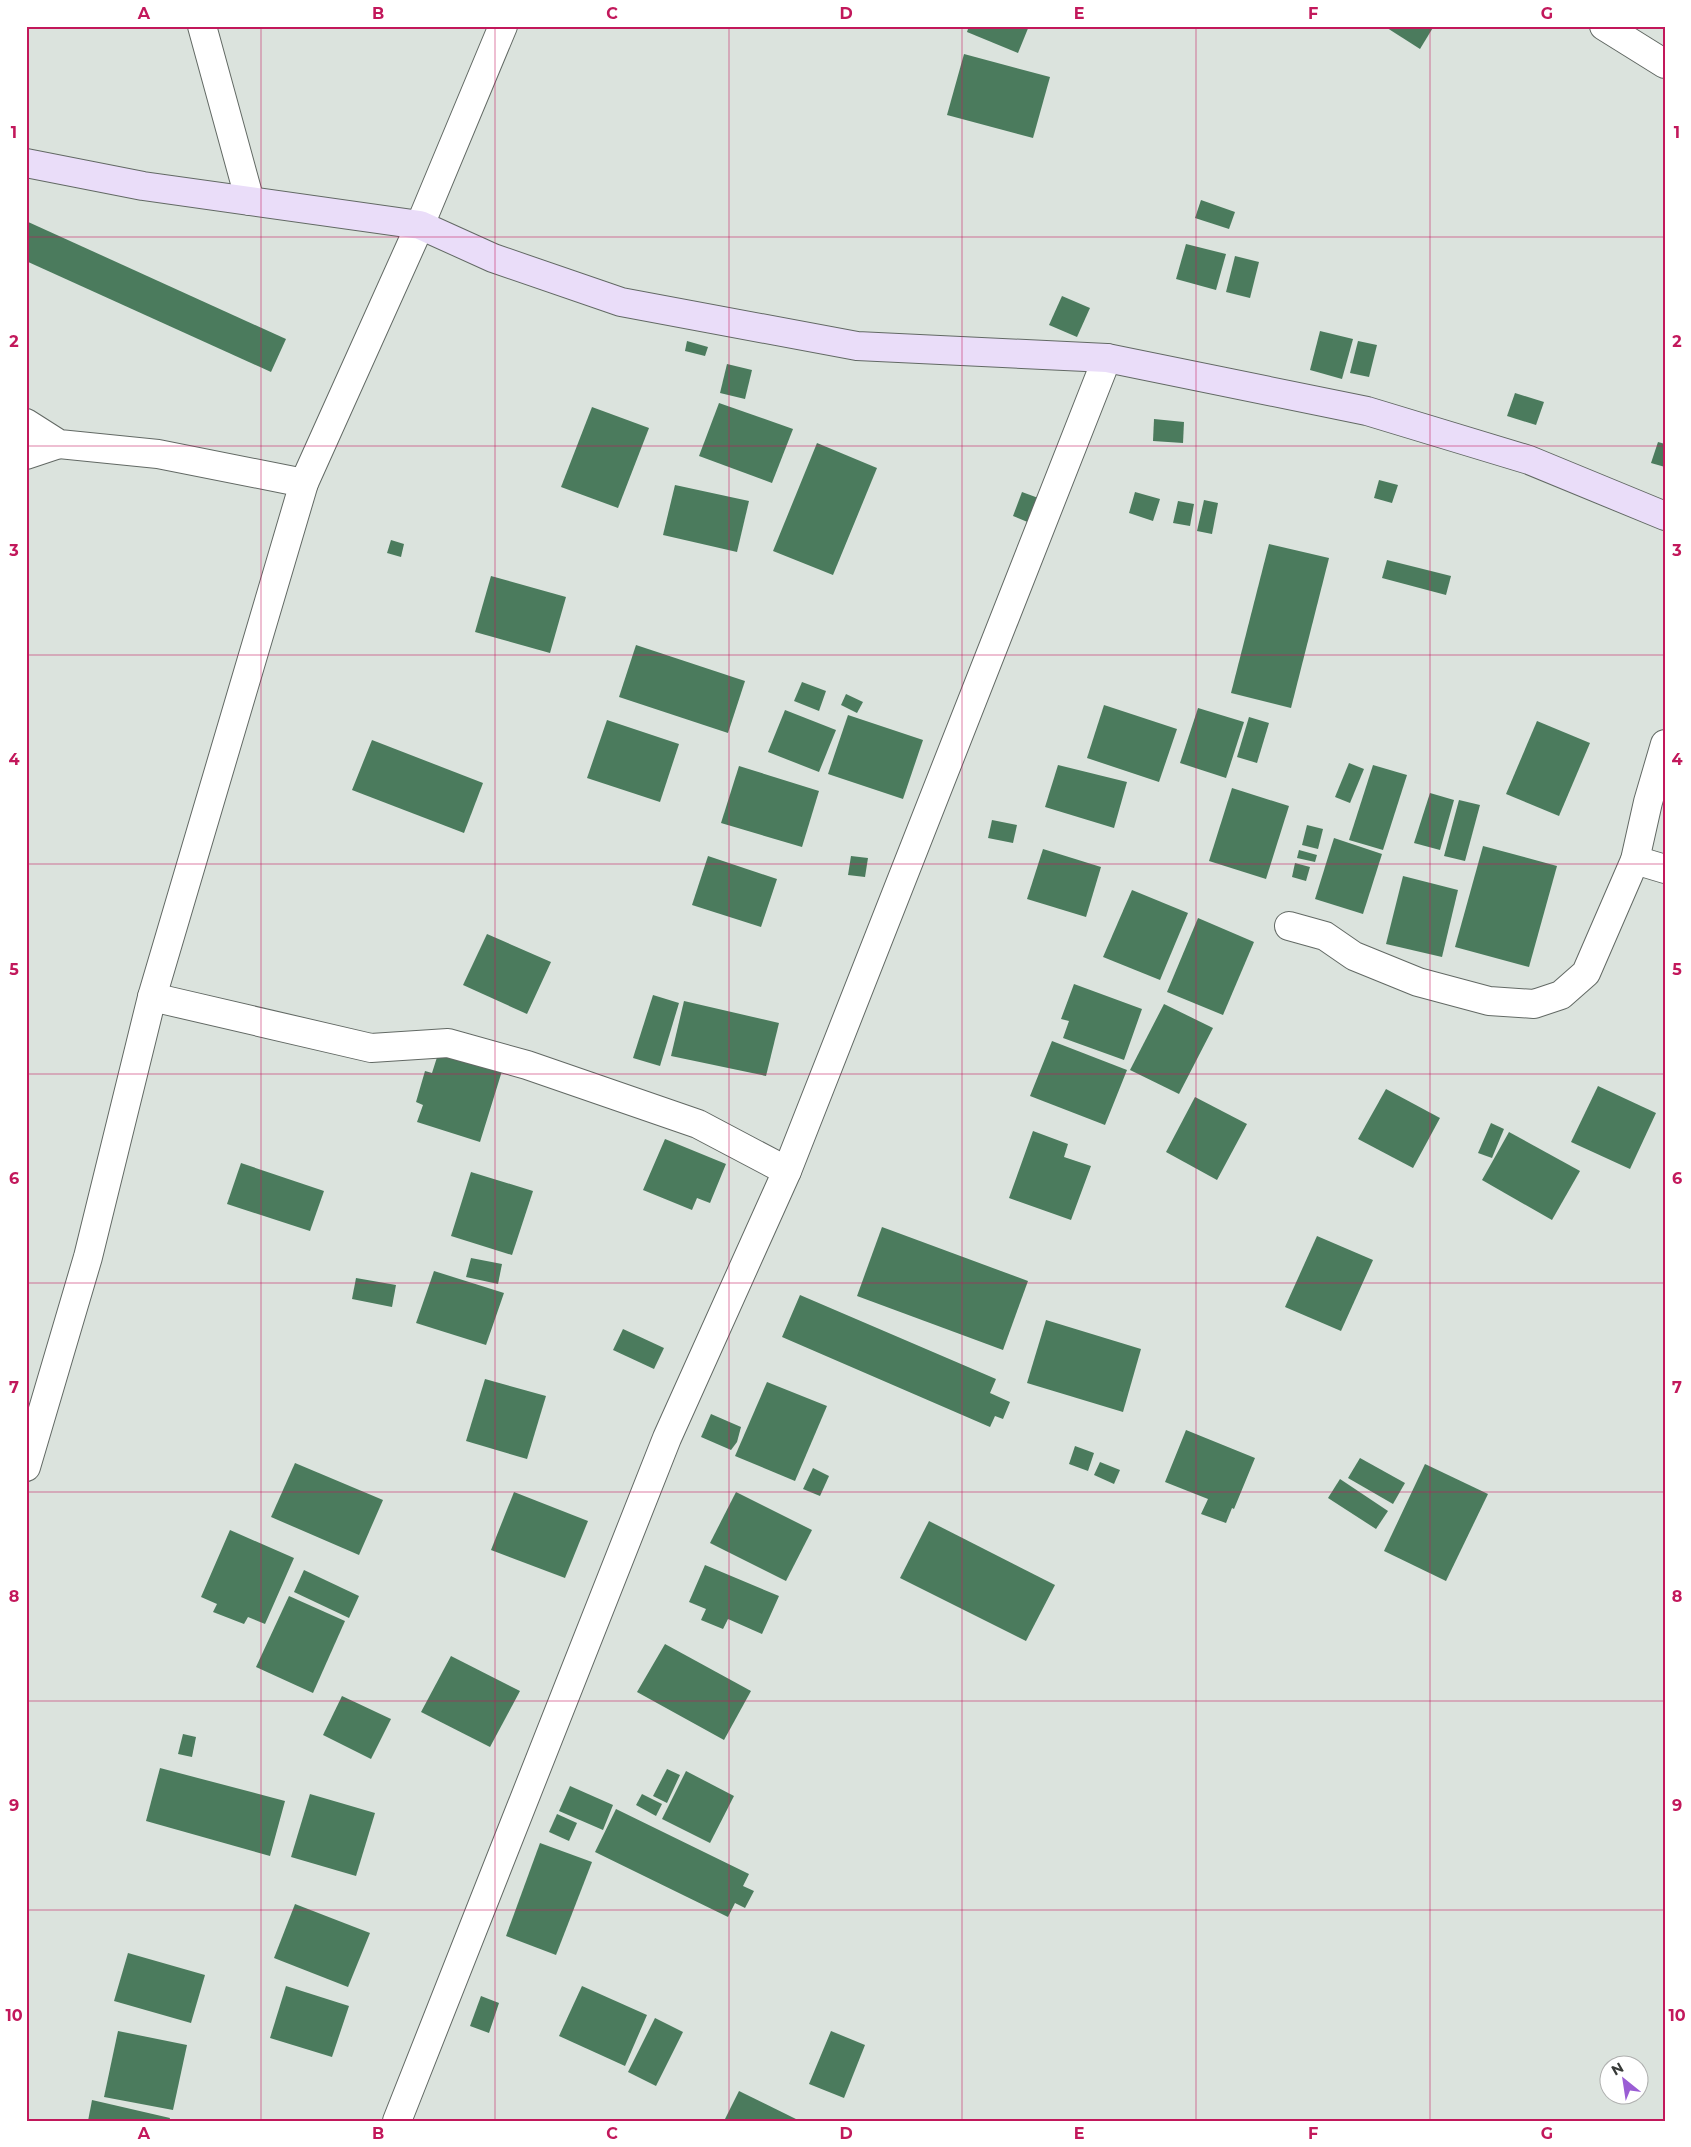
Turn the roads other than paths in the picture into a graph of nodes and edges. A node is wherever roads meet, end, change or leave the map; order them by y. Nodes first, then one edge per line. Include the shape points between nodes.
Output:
1 (202, 26) edge
2 (503, 26) edge
3 (1604, 26) edge
4 (1665, 64) edge
5 (26, 163) edge
6 (250, 201) junction
7 (420, 225) junction
8 (1107, 358) junction
9 (26, 423) edge
10 (59, 444) junction
11 (26, 455) edge
12 (304, 483) junction
13 (1665, 516) edge
14 (1665, 744) edge
15 (1635, 860) junction
16 (1665, 869) edge
17 (1289, 926) dead end
18 (152, 997) junction
19 (787, 1171) junction
20 (26, 1466) edge
21 (397, 2121) edge

1 - 6 street
2 - 7 street
3 - 4 street
5 - 6 main road via 144,186
6 - 7 main road
7 - 8 main road via 493,258 620,302 857,346
7 - 12 street
8 - 13 main road via 1366,411 1529,460
8 - 19 street
9 - 10 street
10 - 11 street
10 - 12 street via 158,454
12 - 18 street
14 - 15 street
15 - 16 street
15 - 17 street via 1586,973 1561,995 1534,1004 1489,1001 1418,982 1354,956 1325,936
18 - 19 street via 371,1048 448,1044 527,1065 698,1124
18 - 20 street via 88,1257
19 - 21 street via 667,1438

